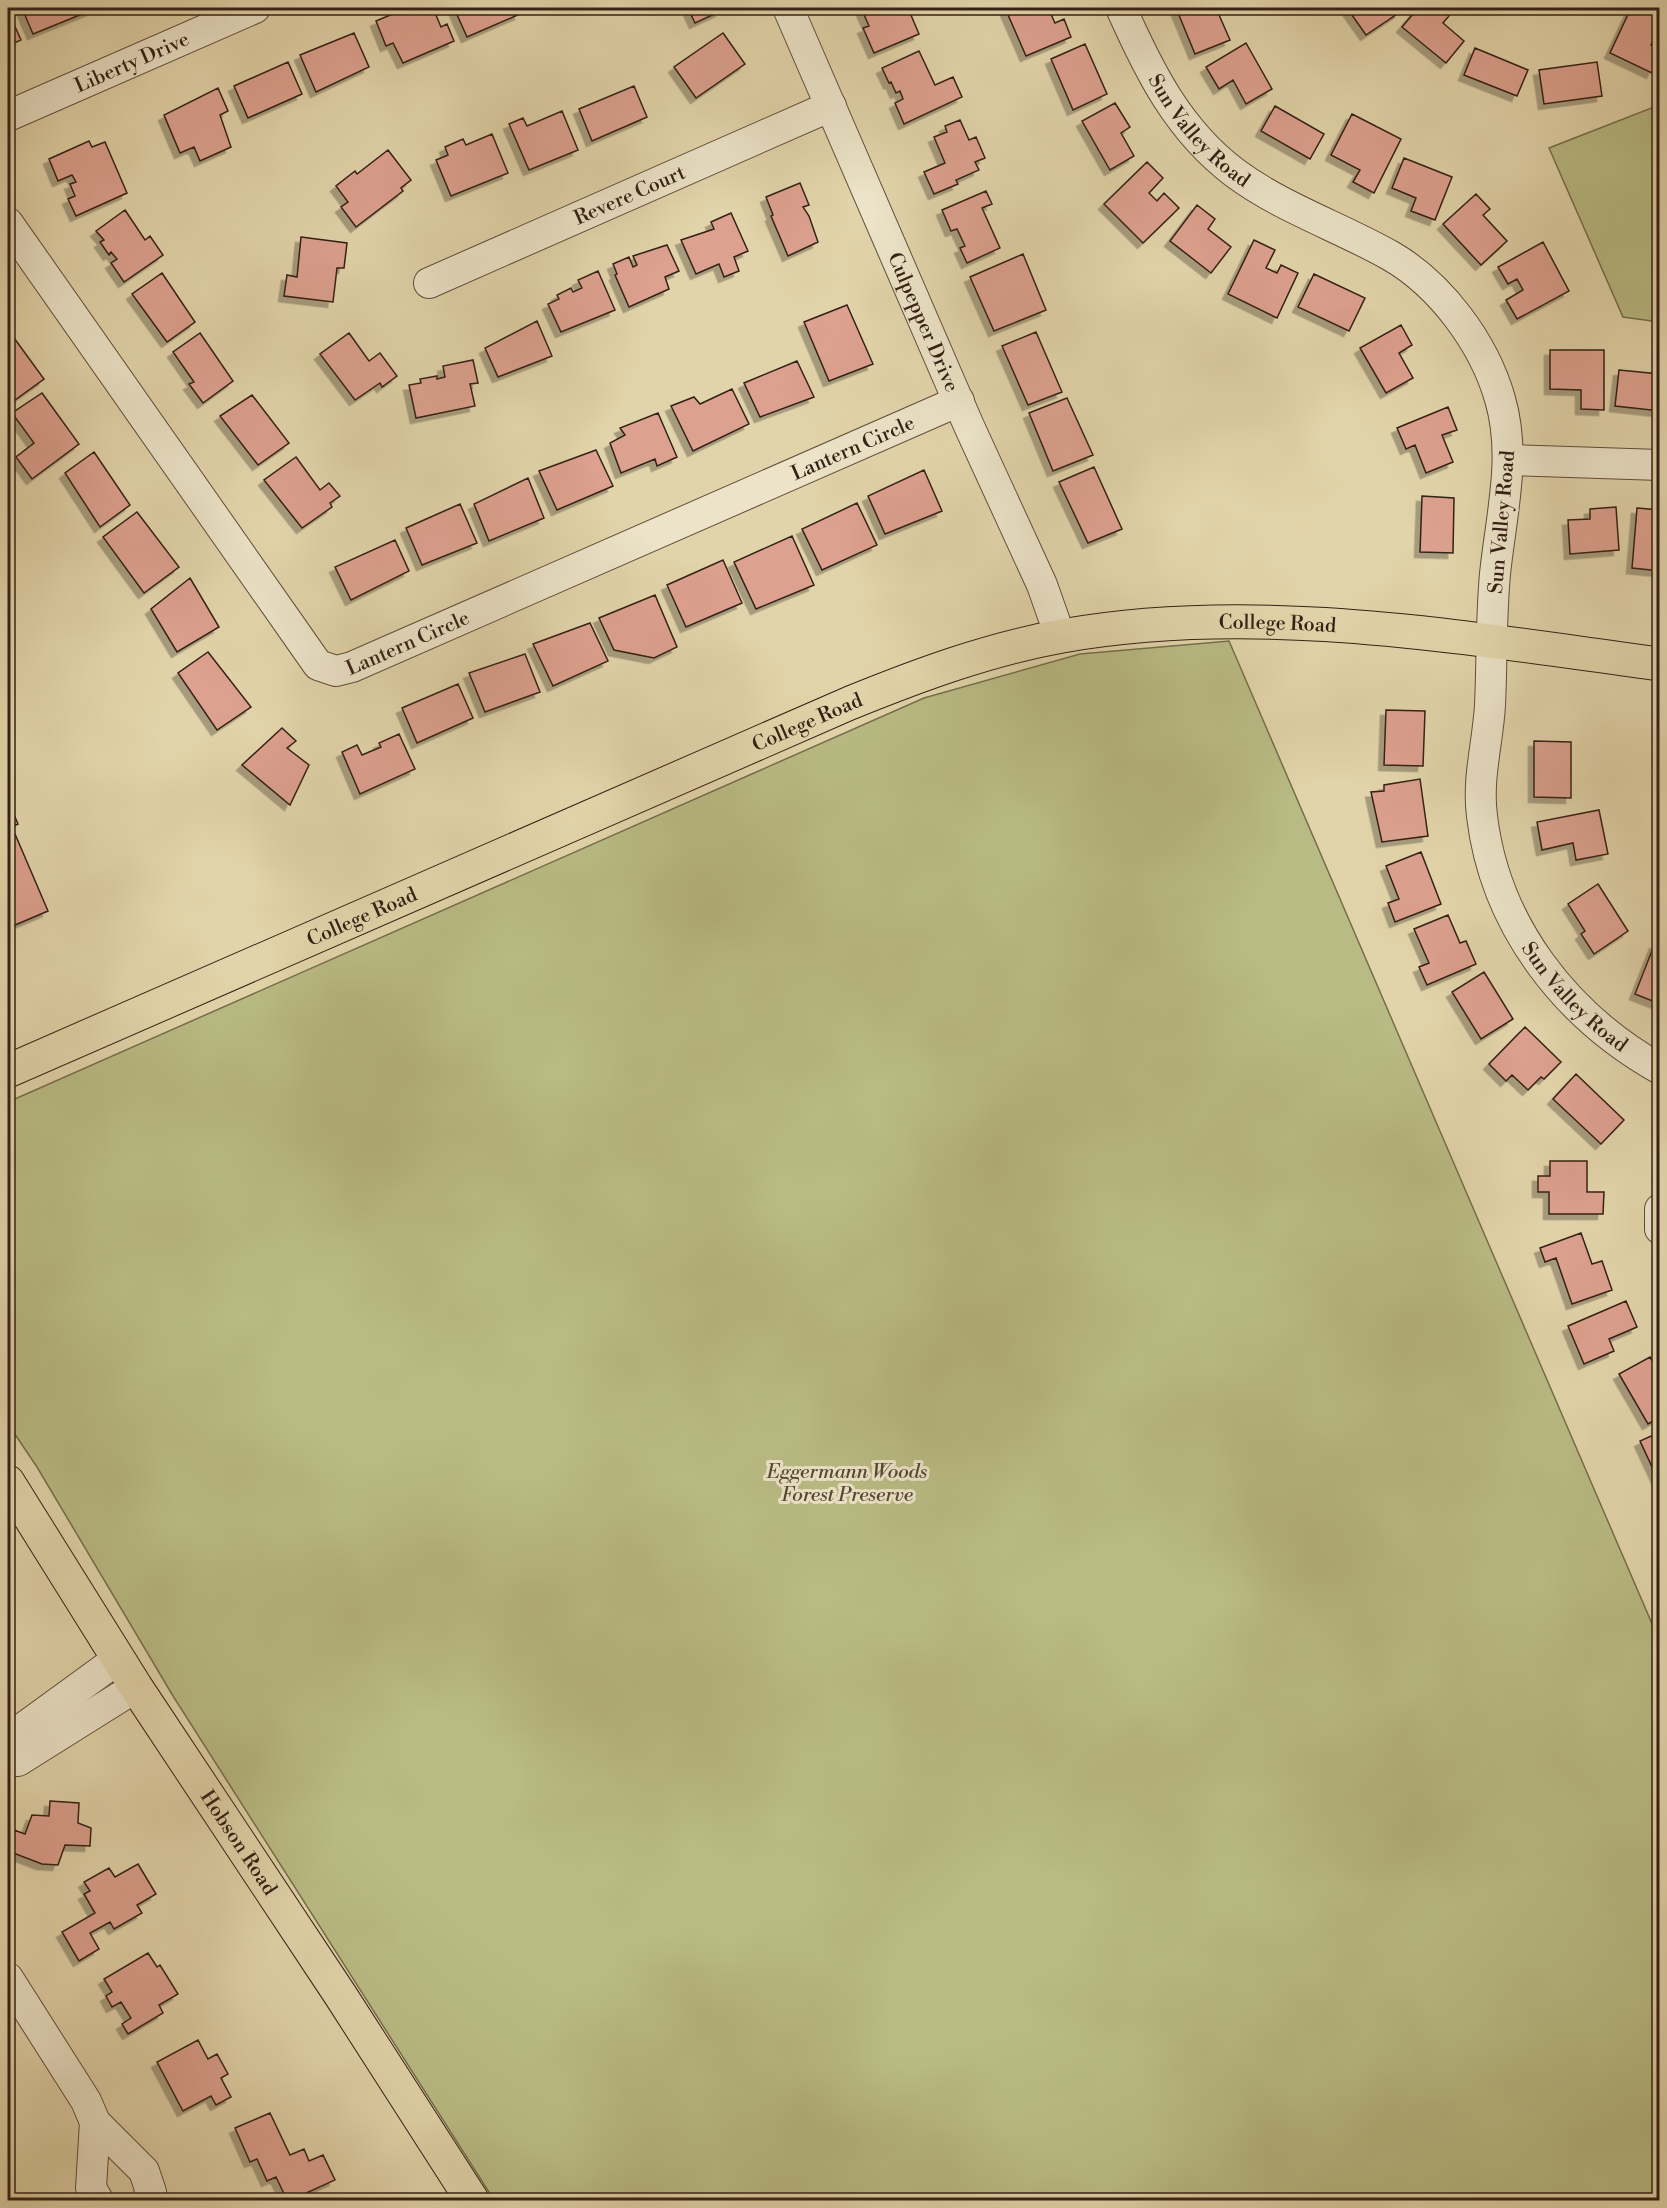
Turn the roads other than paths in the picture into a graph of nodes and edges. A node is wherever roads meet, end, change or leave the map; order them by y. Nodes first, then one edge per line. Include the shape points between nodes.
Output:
1 (255, 8) edge
2 (788, 8) edge
3 (1121, 8) edge
4 (831, 106) junction
5 (8, 117) edge
6 (8, 223) edge
7 (429, 283) dead end
8 (958, 400) junction
9 (1508, 460) junction
10 (1659, 465) edge
11 (1060, 636) junction
12 (1492, 641) junction
13 (1659, 664) edge
14 (1659, 1069) edge
15 (8, 1071) edge
16 (1659, 1209) edge
17 (1659, 1229) edge
18 (8, 1482) edge
19 (118, 1659) junction
20 (136, 1687) junction
21 (8, 1738) edge
22 (8, 1759) edge
23 (8, 1978) edge
24 (95, 2122) junction
25 (98, 2200) edge
26 (147, 2200) edge
27 (472, 2200) edge

1 - 5 street, Liberty Drive
2 - 4 street, Culpepper Drive
3 - 9 street, Sun Valley Road via 1154,80 1177,115 1209,151 1252,184 1393,257 1425,282 1453,313 1484,359 1500,397
4 - 7 street, Revere Court
4 - 8 street, Culpepper Drive
6 - 8 street, Lantern Circle via 318,665 330,670 352,667
8 - 11 street, Culpepper Drive
9 - 10 street
9 - 12 street, Sun Valley Road
11 - 12 main road, College Road via 1155,625 1249,622
11 - 15 main road, College Road via 959,662 850,703
12 - 13 main road, College Road
12 - 14 street, Sun Valley Road via 1490,711 1480,792 1486,840 1505,900 1532,953 1565,997 1608,1035
16 - 17 street
18 - 19 main road, Hobson Road
19 - 20 main road, Hobson Road
19 - 21 street
20 - 22 street via 18,1761
20 - 27 main road, Hobson Road
23 - 24 street via 86,2101
24 - 25 street via 91,2188
24 - 26 street via 144,2171 151,2192

